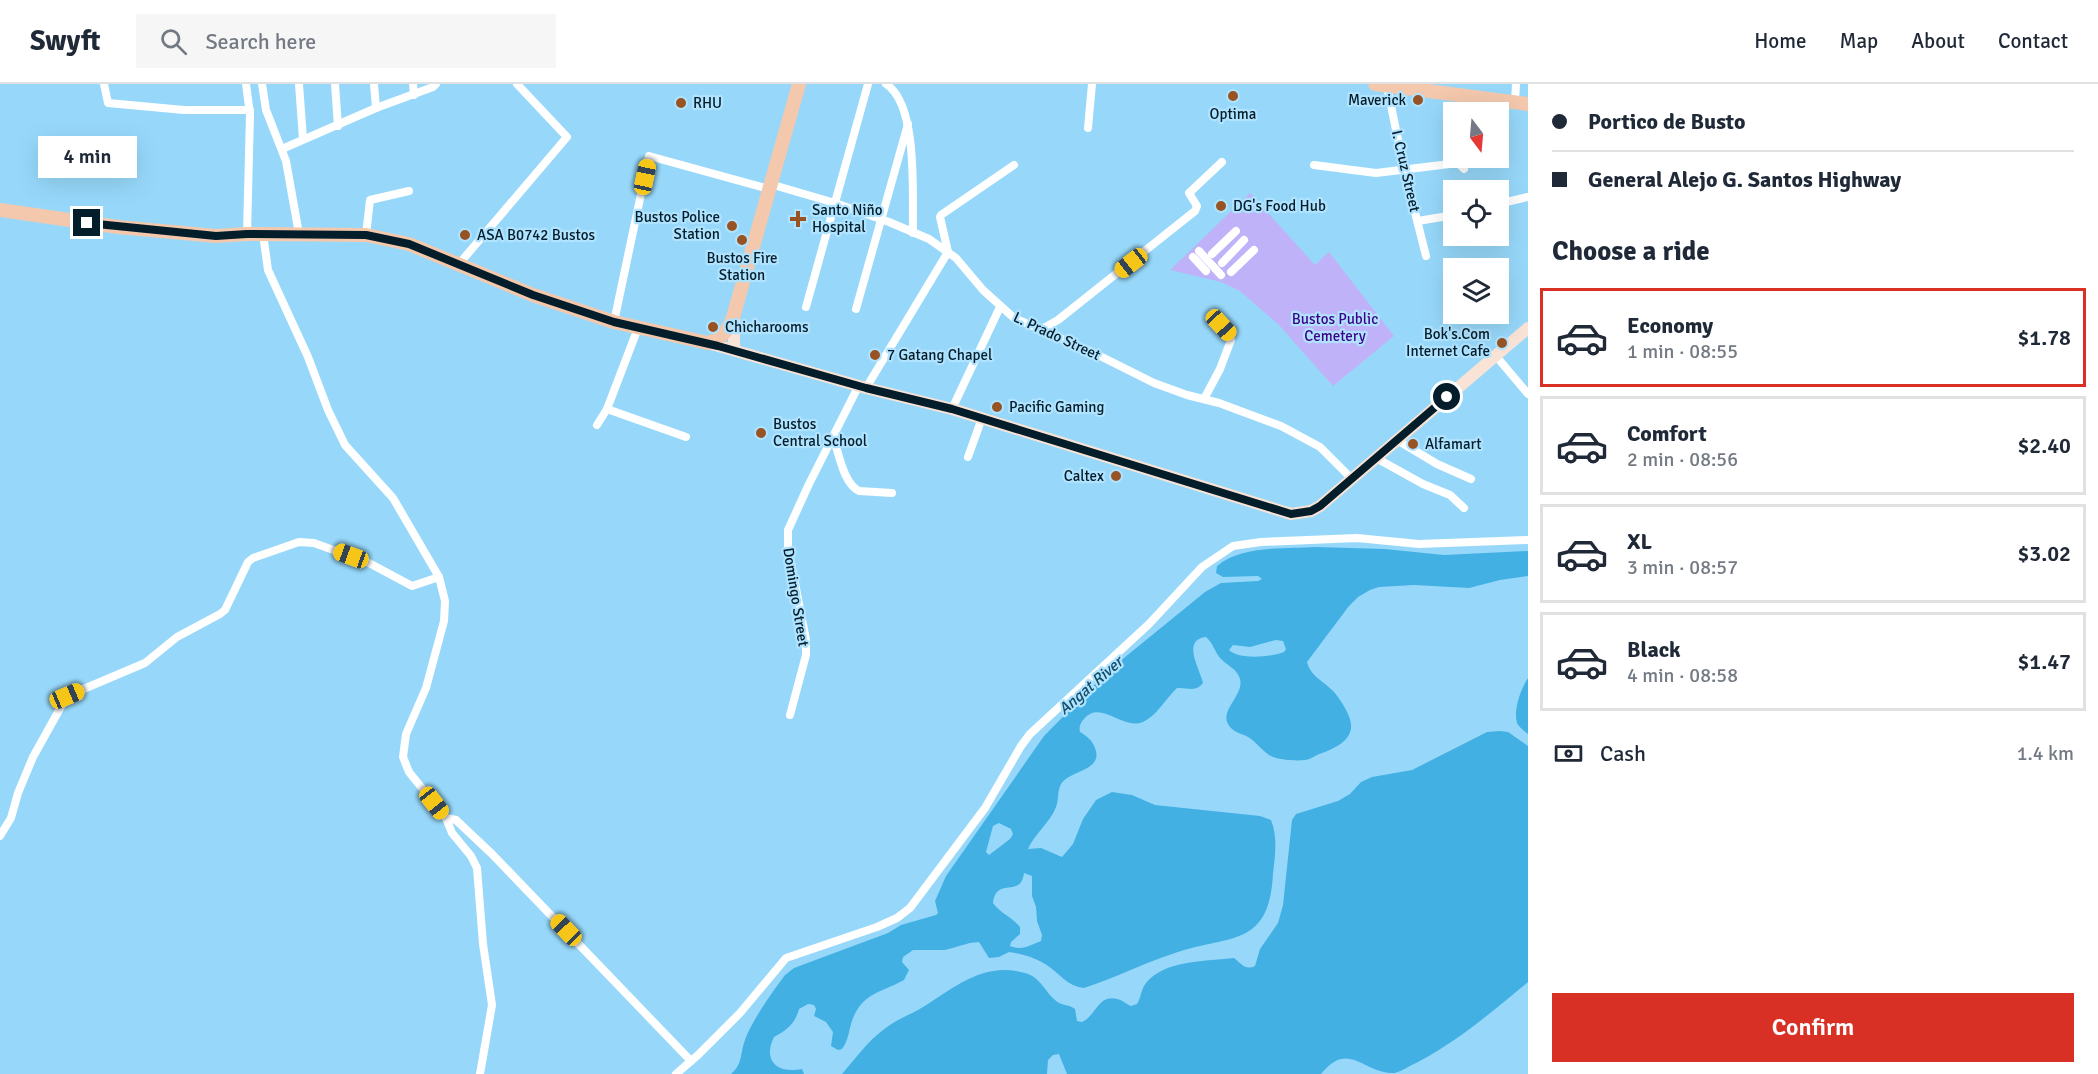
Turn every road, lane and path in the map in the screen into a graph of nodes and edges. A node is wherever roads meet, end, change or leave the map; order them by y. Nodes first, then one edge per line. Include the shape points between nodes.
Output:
1 (104, 84) edge
2 (246, 84) edge
3 (262, 84) edge
4 (299, 84) edge
5 (334, 84) edge
6 (374, 84) edge
7 (413, 84) edge
8 (436, 84) edge
9 (517, 84) edge
10 (799, 84) edge
11 (868, 84) edge
12 (886, 84) edge
13 (1092, 84) edge
14 (1516, 84) edge
15 (1381, 85) edge
16 (414, 95) junction
17 (1522, 103) edge
18 (376, 108) junction
19 (249, 110) junction
20 (908, 124) junction
21 (338, 126) junction
22 (1088, 128) dead end
23 (303, 139) junction
24 (282, 149) junction
25 (1222, 162) dead end
26 (1014, 165) dead end
27 (1314, 165) dead end
28 (1404, 169) junction
29 (1464, 169) dead end
30 (770, 186) junction
31 (409, 191) dead end
32 (1528, 197) edge
33 (1509, 201) edge
34 (836, 203) junction
35 (0, 210) edge
36 (1443, 217) edge
37 (882, 219) junction
38 (1418, 221) junction
39 (1236, 231) dead end
40 (913, 233) junction
41 (247, 234) junction
42 (263, 234) junction
43 (299, 234) junction
44 (366, 235) junction
45 (1244, 240) dead end
46 (1254, 250) dead end
47 (948, 252) junction
48 (1212, 254) dead end
49 (1426, 256) dead end
50 (1222, 263) dead end
51 (459, 264) junction
52 (1206, 271) dead end
53 (1231, 272) dead end
54 (1221, 275) dead end
55 (806, 307) dead end
56 (999, 307) junction
57 (856, 309) dead end
58 (734, 314) junction
59 (614, 322) junction
60 (1221, 325) dead end
61 (638, 328) junction
62 (1528, 328) edge
63 (1042, 329) junction
64 (708, 343) junction
65 (734, 350) junction
66 (1496, 356) junction
67 (862, 387) junction
68 (1528, 394) edge
69 (1204, 399) junction
70 (607, 409) junction
71 (952, 409) junction
72 (982, 418) junction
73 (597, 425) dead end
74 (686, 437) dead end
75 (834, 437) junction
76 (1397, 440) junction
77 (968, 457) dead end
78 (1376, 458) junction
79 (1352, 479) junction
80 (1471, 479) dead end
81 (892, 493) dead end
82 (1464, 508) dead end
83 (1528, 540) edge
84 (439, 577) junction
85 (790, 715) dead end
86 (446, 818) junction
87 (0, 836) edge
88 (691, 1061) junction
89 (480, 1074) edge
90 (676, 1074) edge

1 - 19 street via 108,103 184,110
2 - 19 street
3 - 24 street via 266,110
4 - 23 street
5 - 21 street
6 - 18 street
7 - 16 street
8 - 16 street
9 - 51 street via 567,137
10 - 30 main road
11 - 34 street
12 - 20 street via 899,101
13 - 22 street
14 - 17 street
15 - 17 main road
15 - 28 street, I. Cruz Street
16 - 18 street
18 - 21 street
19 - 41 street
20 - 37 street
20 - 40 street
21 - 23 street
23 - 24 street
24 - 43 street
25 - 63 street via 1188,193 1197,206 1195,211
26 - 47 street via 941,215
27 - 28 street via 1376,174
28 - 29 street via 1458,163
28 - 38 street, I. Cruz Street
30 - 34 street, L. Prado Street
30 - 58 main road
30 - 59 street, L. Prado Street via 650,156
31 - 44 street via 370,200
32 - 33 street
34 - 37 street, L. Prado Street
34 - 55 street
35 - 41 main road via 140,229 216,236
36 - 38 street
37 - 40 street, L. Prado Street
37 - 57 street
38 - 49 street, I. Cruz Street
39 - 48 street
40 - 47 street, L. Prado Street via 929,238
41 - 42 main road
42 - 43 main road
42 - 84 street via 268,270 345,446 393,498
43 - 44 main road
44 - 51 main road via 409,244
45 - 50 street
46 - 53 street
47 - 56 street, L. Prado Street
47 - 67 street, Domingo Street
51 - 59 main road via 533,295
52 - 54 street via 1196,254
56 - 63 street, L. Prado Street
56 - 71 street
58 - 64 main road via 725,332
58 - 65 street
59 - 61 main road
60 - 69 street via 1231,340
61 - 64 main road
61 - 70 street
62 - 66 street
63 - 69 street, L. Prado Street via 1154,383
64 - 65 street
65 - 67 street
66 - 68 street
66 - 76 street
67 - 71 street
67 - 75 street, Domingo Street
69 - 79 street, L. Prado Street via 1291,431 1320,447
70 - 73 street
70 - 74 street
71 - 72 street
72 - 77 street
72 - 79 street via 1282,512 1311,511
75 - 81 street via 854,489
75 - 85 street, Domingo Street via 794,513 787,538 806,648
76 - 78 street
76 - 80 street
78 - 79 street
78 - 82 street via 1450,495
83 - 88 street via 1419,544 1357,538 1245,543 1225,549 1030,734 986,808 910,908 877,927 786,958 754,998
84 - 86 street via 445,602 444,621 426,688 406,734 403,758 409,772
84 - 87 street via 412,586 369,563 314,543 299,542 253,558 220,614 177,637 145,663 67,696 33,757 11,819
86 - 88 street via 456,820 492,854
86 - 89 street via 477,868 480,890 492,1005
88 - 90 street

